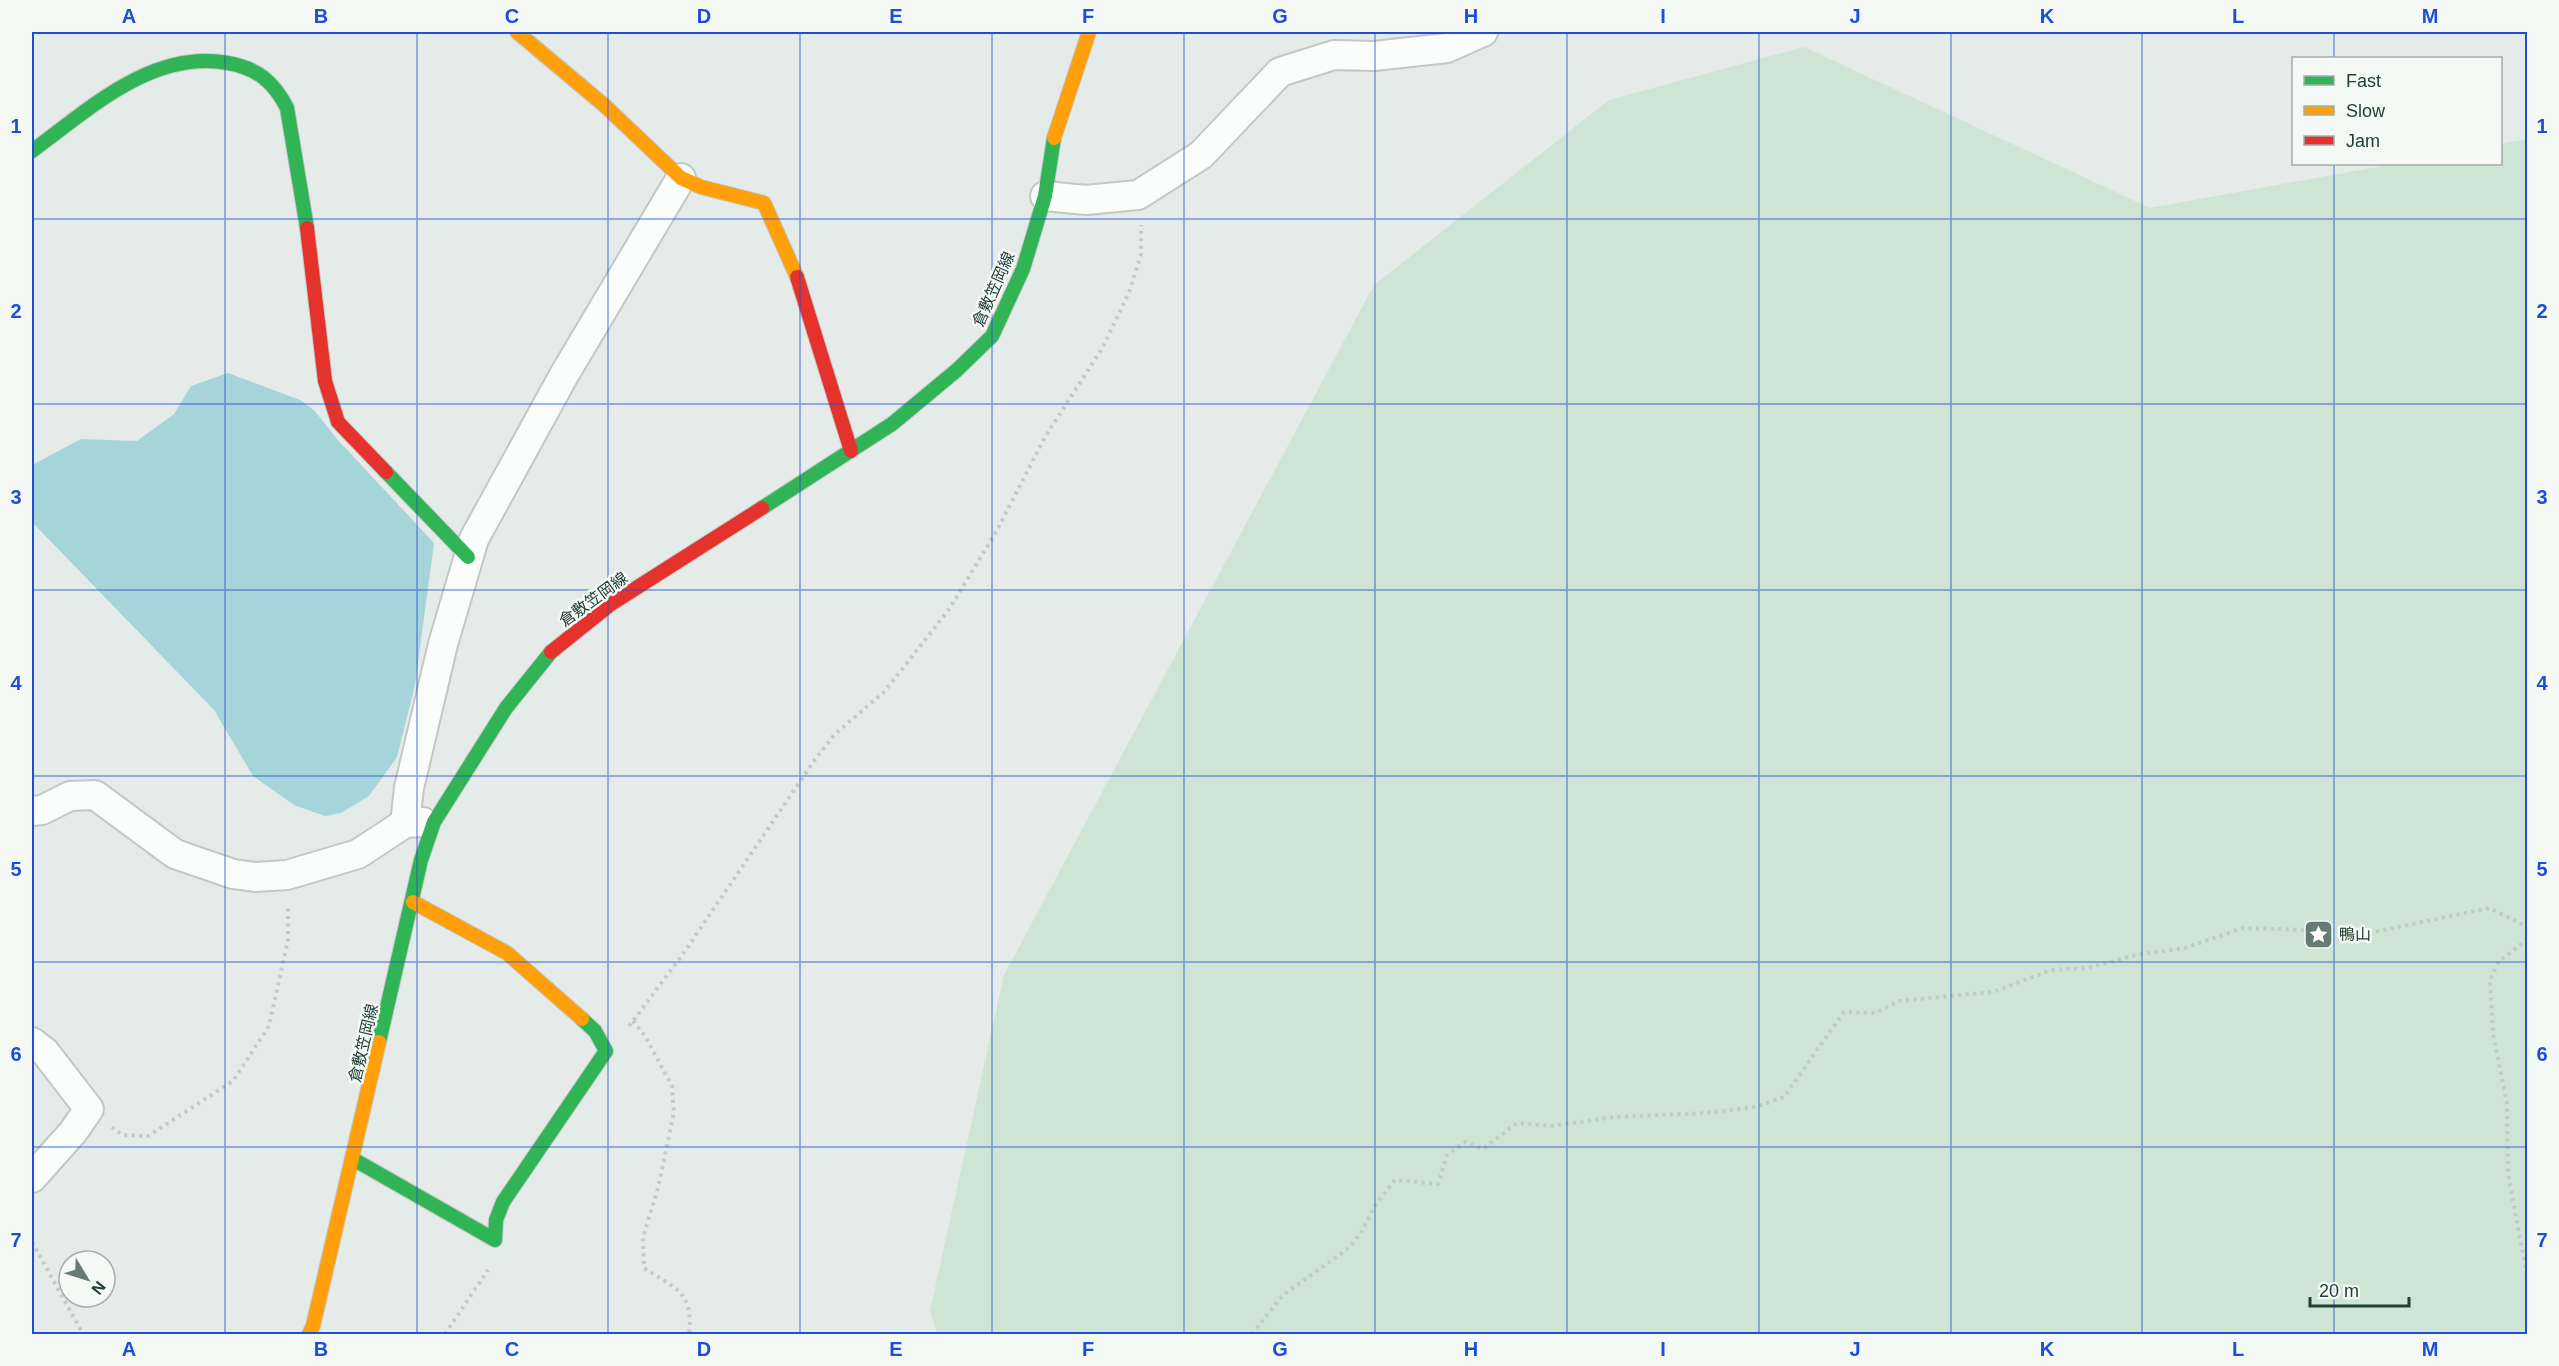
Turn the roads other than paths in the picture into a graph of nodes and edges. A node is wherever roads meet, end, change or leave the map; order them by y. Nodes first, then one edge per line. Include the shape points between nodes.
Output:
1 (517, 32) edge
2 (1089, 32) edge
3 (1483, 32) edge
4 (32, 151) edge
5 (681, 178) junction
6 (1046, 196) junction
7 (851, 451) junction
8 (468, 557) junction
9 (32, 811) edge
10 (434, 822) junction
11 (405, 823) junction
12 (412, 902) junction
13 (32, 1042) edge
14 (353, 1159) junction
15 (32, 1178) edge
16 (309, 1335) edge

1 - 5 street
2 - 6 street, 倉敷笠岡線 via 1051,146
3 - 6 street via 1447,48 1374,56 1334,55 1280,72 1201,155 1138,195 1086,200
4 - 8 street via 131,81 173,63 224,61 263,74 278,88 287,108 311,251 325,381 338,422
5 - 7 street via 764,203 799,281
5 - 8 street via 564,375 474,539
6 - 7 street, 倉敷笠岡線 via 1023,269 992,336 892,424
7 - 10 street, 倉敷笠岡線 via 611,604 548,654 506,708
8 - 11 street via 443,644 409,788
9 - 11 street via 70,796 95,795 175,854 233,874 255,877 287,875 358,854
10 - 11 street
10 - 12 street, 倉敷笠岡線
12 - 14 street, 倉敷笠岡線
12 - 14 street via 507,952 596,1031 606,1051 503,1202 496,1220 495,1240
13 - 15 street via 45,1052 89,1109
14 - 16 street, 倉敷笠岡線

